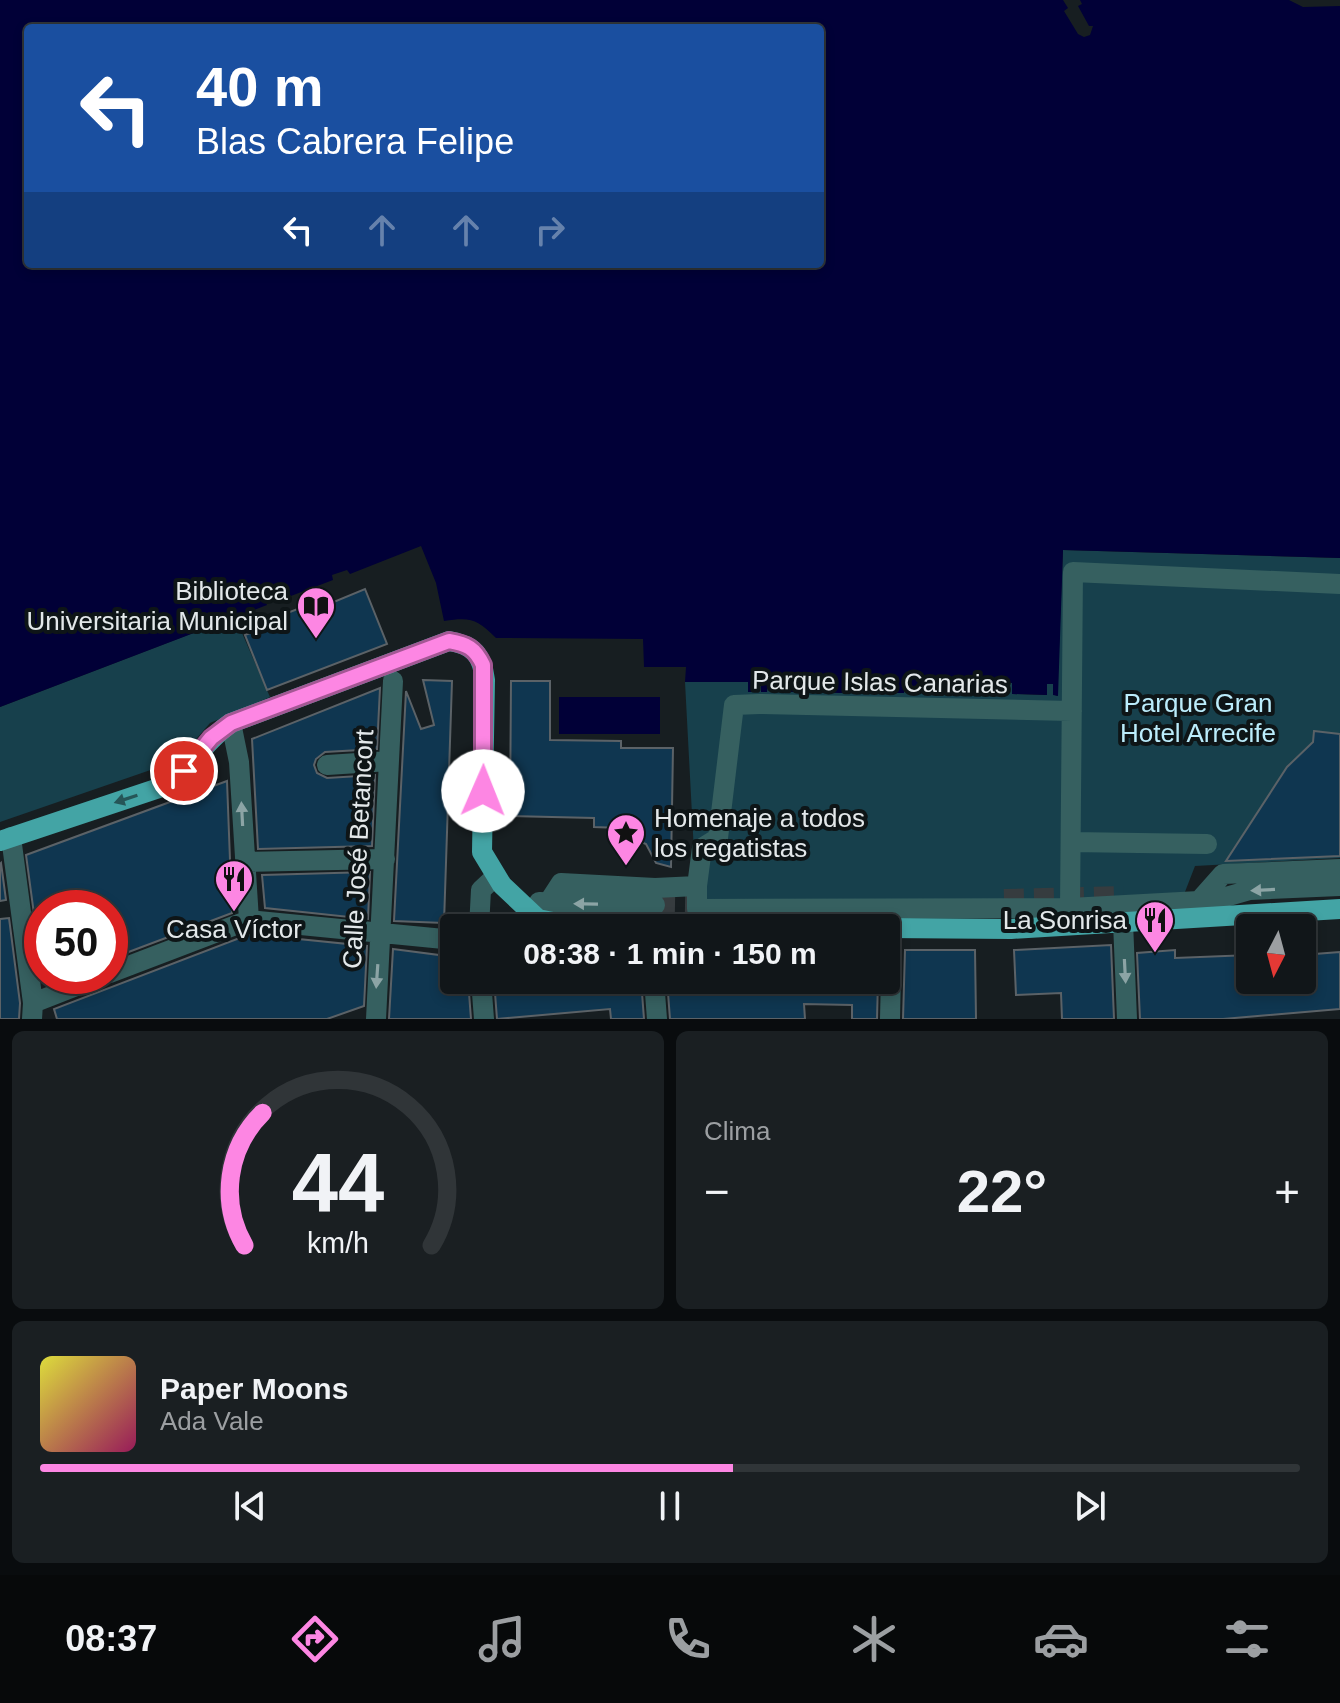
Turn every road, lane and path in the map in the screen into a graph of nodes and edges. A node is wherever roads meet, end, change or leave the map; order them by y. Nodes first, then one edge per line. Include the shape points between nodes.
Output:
1 (1340, 584) edge
2 (393, 681) dead end
3 (1072, 711) junction
4 (231, 723) junction
5 (389, 761) junction
6 (327, 765) dead end
7 (6, 839) edge
8 (1071, 842) junction
9 (1207, 844) dead end
10 (385, 859) junction
11 (245, 862) junction
12 (1340, 869) edge
13 (697, 886) junction
14 (1340, 886) edge
15 (507, 889) junction
16 (548, 903) junction
17 (655, 905) tunnel mouth
18 (1070, 908) junction
19 (1340, 909) edge
20 (480, 914) edge
21 (533, 914) edge
22 (1193, 918) junction
23 (249, 920) junction
24 (1123, 922) junction
25 (900, 928) edge
26 (380, 933) junction
27 (440, 939) edge
28 (128, 966) edge
29 (66, 994) edge
30 (482, 994) edge
31 (655, 994) edge
32 (890, 994) edge
33 (32, 1011) edge
34 (371, 1018) edge
35 (484, 1019) edge
36 (657, 1019) edge
37 (890, 1019) edge
38 (1127, 1019) edge

1 - 3 street via 1073,572
2 - 5 street, Calle José Betancort
3 - 8 street
3 - 13 street, Parque Islas Canarias via 734,705 718,838 702,848
4 -> 7 main road via 174,780 159,788
11 -> 4 street via 239,762
4 - 15 main road via 449,641 465,644 477,652 485,680 482,852
5 - 6 street
5 - 10 street, Calle José Betancort
7 - 33 street
8 - 9 street
8 - 18 street
10 - 11 street
10 - 26 street, Calle José Betancort
11 - 23 street
12 - 18 street via 1223,874 1199,901
13 - 16 street via 561,883
13 - 18 street via 697,909
14 -> 22 street via 1242,892 1222,898
15 - 16 street
15 - 20 street via 481,890
15 - 21 main road
17 -> 16 street
19 - 22 main road
22 - 24 main road
23 - 26 street
23 - 28 street
24 - 25 main road
24 -> 38 street
26 - 27 street
26 -> 34 street, Calle José Betancort
29 - 33 street
30 - 35 street
31 - 36 street
32 - 37 street

